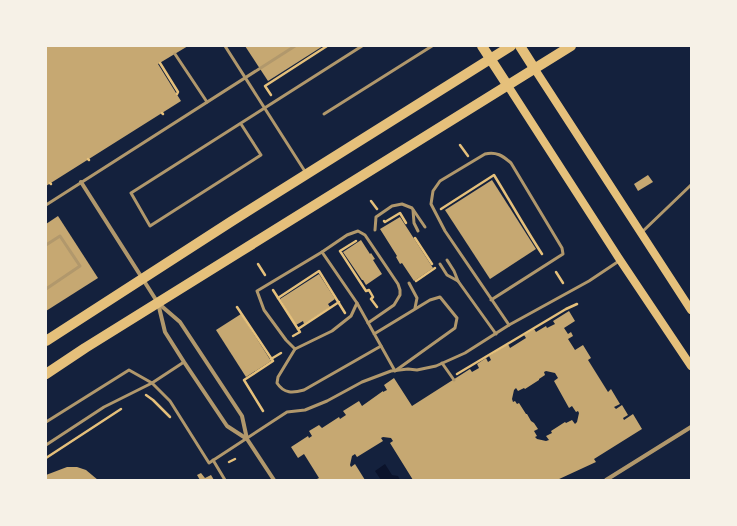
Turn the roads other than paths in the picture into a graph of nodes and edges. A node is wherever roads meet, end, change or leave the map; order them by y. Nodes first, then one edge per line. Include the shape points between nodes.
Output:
1 (225, 46) edge
2 (295, 46) edge
3 (362, 46) edge
4 (432, 46) edge
5 (482, 46) edge
6 (511, 46) edge
7 (520, 46) edge
8 (572, 46) edge
9 (175, 54) dead end
10 (490, 58) junction
11 (534, 68) junction
12 (245, 78) junction
13 (508, 86) junction
14 (207, 102) junction
15 (265, 109) junction
16 (324, 114) dead end
17 (241, 124) junction
18 (307, 174) junction
19 (81, 182) junction
20 (691, 185) edge
21 (46, 205) edge
22 (412, 208) junction
23 (426, 227) dead end
24 (375, 230) dead end
25 (418, 231) dead end
26 (641, 233) junction
27 (46, 245) edge
28 (322, 252) junction
29 (447, 260) dead end
30 (620, 260) junction
31 (440, 264) dead end
32 (143, 279) junction
33 (458, 281) junction
34 (409, 282) dead end
35 (46, 289) edge
36 (491, 300) junction
37 (158, 303) junction
38 (357, 304) junction
39 (415, 308) junction
40 (691, 310) edge
41 (368, 323) junction
42 (509, 325) junction
43 (374, 334) junction
44 (496, 334) junction
45 (46, 341) edge
46 (381, 346) junction
47 (295, 349) junction
48 (184, 362) junction
49 (442, 363) junction
50 (691, 366) edge
51 (395, 371) junction
52 (46, 374) edge
53 (452, 379) road end
54 (152, 383) junction
55 (46, 422) edge
56 (691, 427) edge
57 (247, 439) junction
58 (46, 445) edge
59 (213, 460) junction
60 (226, 480) edge
61 (274, 480) edge
62 (606, 480) edge

1 - 12 lane
2 - 12 lane
3 - 15 lane
4 - 16 lane
5 - 10 main road
6 - 10 main road
7 - 11 main road
8 - 11 main road
9 - 14 lane
10 - 13 main road
10 - 18 main road
11 - 13 main road
11 - 26 main road
12 - 14 lane
12 - 15 lane
13 - 30 main road
13 - 37 main road
14 - 19 lane
15 - 17 lane
15 - 18 lane
17 - 17 lane via 261,155 150,226 131,193
18 - 32 main road
19 - 21 lane
19 - 32 street
20 - 26 lane
22 - 23 lane
22 - 24 lane via 402,204 392,206 376,217
22 - 25 lane
26 - 40 main road
27 - 35 lane via 60,236 80,266
28 - 38 lane
28 - 41 lane via 347,235 358,231 365,235 398,284 398,301
28 - 47 lane via 257,291 264,310
29 - 33 lane
30 - 42 lane via 589,281
30 - 50 main road
31 - 33 lane via 447,275
32 - 37 street
32 - 45 main road
33 - 44 lane
34 - 39 lane via 417,298
36 - 36 lane via 445,231 431,204 433,191 440,181 490,153 501,155 511,163 562,248 563,254
36 - 42 lane
37 - 48 street via 165,332
37 - 52 main road
37 - 57 street via 180,322 242,416
38 - 41 lane
38 - 47 lane via 351,316 332,331
39 - 43 lane
39 - 51 lane via 440,297 457,318 455,328
41 - 43 lane
42 - 44 lane
43 - 46 lane
44 - 49 lane via 465,353
46 - 47 lane via 304,390 285,391 277,383 278,377
46 - 51 lane
48 - 54 lane
48 - 57 street via 228,426
49 - 51 lane via 417,370
49 - 53 lane
51 - 57 lane via 362,382 305,410 287,412
54 - 55 lane via 129,370
54 - 58 lane via 104,407
54 - 59 lane via 170,401 209,463
56 - 62 street
57 - 59 lane
57 - 61 street
59 - 60 lane

